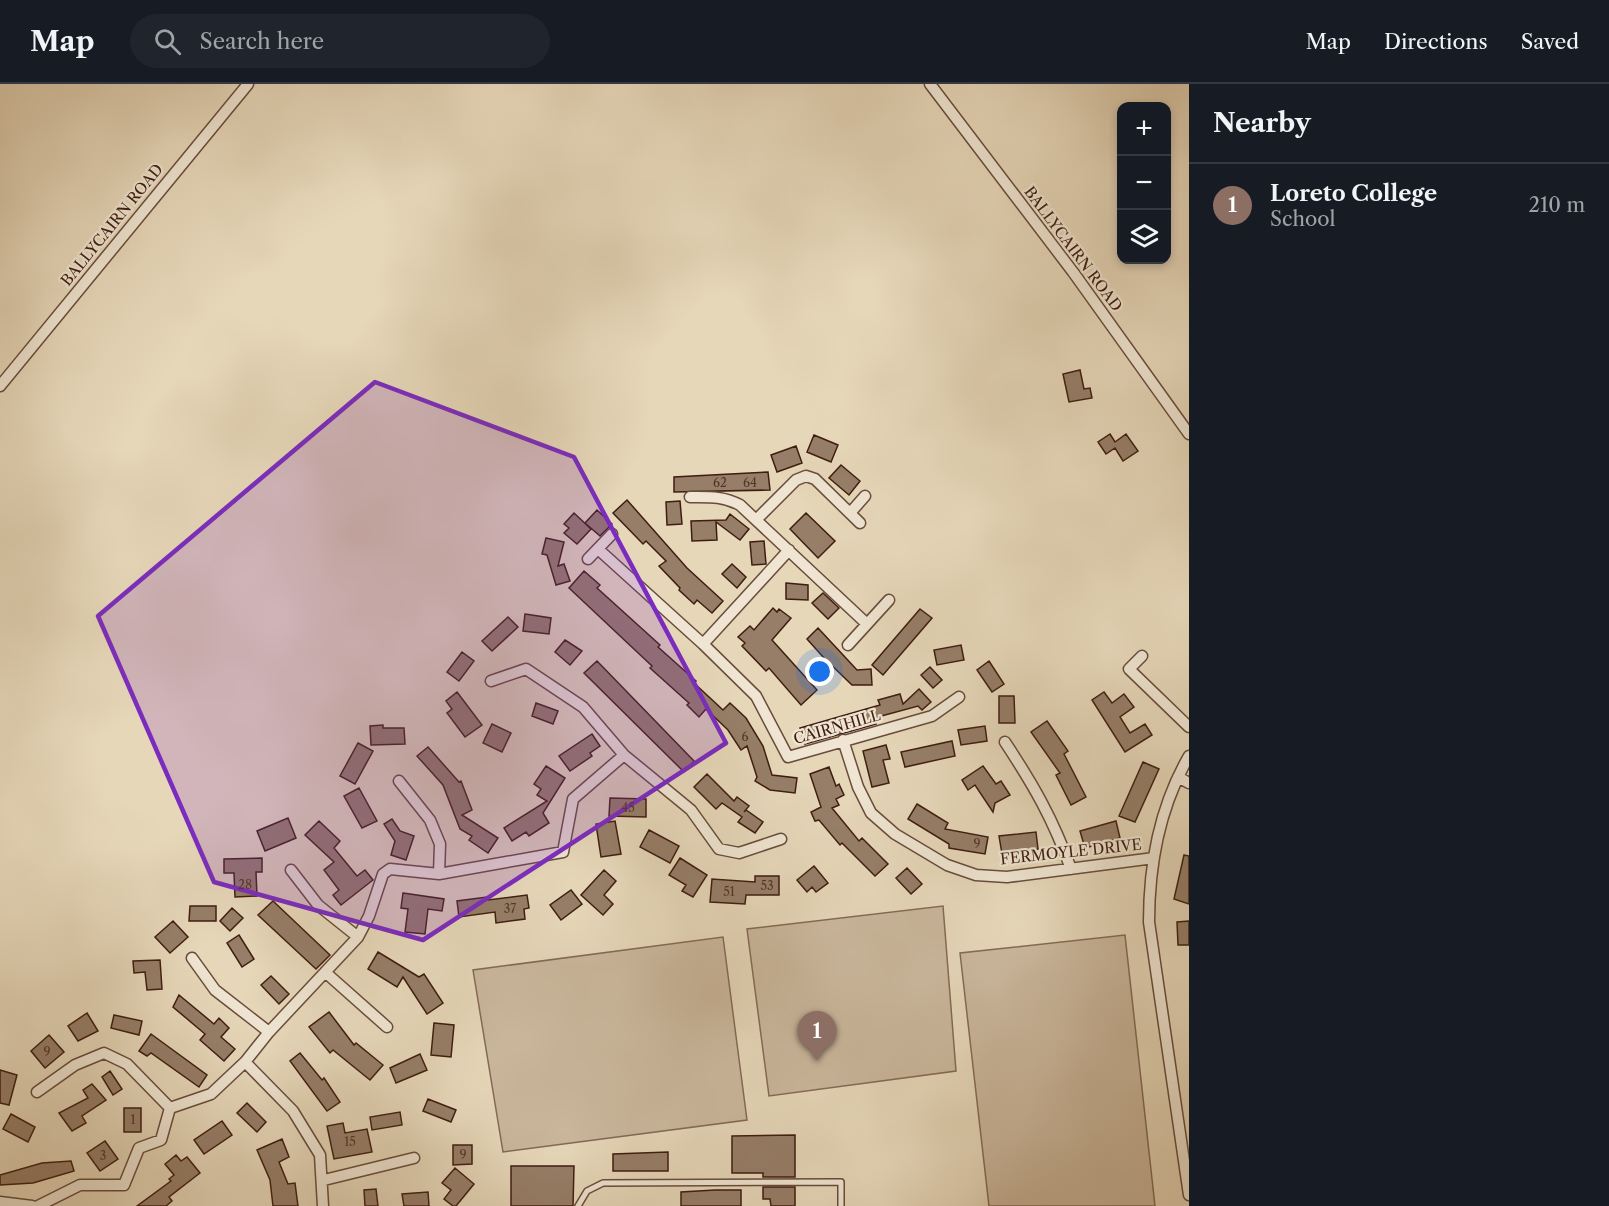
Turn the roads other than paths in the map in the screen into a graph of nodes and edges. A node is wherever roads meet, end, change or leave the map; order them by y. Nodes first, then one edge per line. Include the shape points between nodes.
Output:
1 (248, 84) edge
2 (930, 84) edge
3 (0, 386) edge
4 (1189, 434) edge
5 (865, 496) dead end
6 (690, 497) dead end
7 (850, 513) junction
8 (757, 519) junction
9 (860, 523) dead end
10 (612, 534) dead end
11 (598, 549) junction
12 (789, 550) junction
13 (588, 559) dead end
14 (889, 600) dead end
15 (867, 624) junction
16 (703, 644) junction
17 (848, 645) dead end
18 (1142, 656) dead end
19 (490, 681) dead end
20 (959, 697) dead end
21 (1189, 727) edge
22 (843, 740) junction
23 (1005, 742) dead end
24 (624, 755) junction
25 (1189, 756) edge
26 (1178, 777) junction
27 (399, 782) dead end
28 (1189, 783) edge
29 (782, 839) dead end
30 (1154, 858) junction
31 (1071, 869) junction
32 (291, 870) dead end
33 (439, 874) junction
34 (358, 936) junction
35 (192, 958) dead end
36 (325, 972) junction
37 (387, 1027) dead end
38 (269, 1032) junction
39 (245, 1062) junction
40 (38, 1092) dead end
41 (170, 1108) junction
42 (1185, 1134) edge
43 (414, 1158) dead end
44 (324, 1180) junction
45 (1189, 1195) edge
46 (0, 1202) edge
47 (32, 1206) edge
48 (38, 1206) edge
49 (323, 1206) edge
50 (578, 1206) edge
51 (842, 1206) edge

1 - 3 street, BALLYCAIRN ROAD
2 - 4 street, BALLYCAIRN ROAD via 1073,272
5 - 7 street
6 - 8 street via 729,499
7 - 8 street via 815,479 806,476 796,480
7 - 9 street
8 - 12 street
10 - 11 street
11 - 13 street
11 - 16 street, CAIRNHILL
12 - 15 street
12 - 16 street
14 - 15 street
15 - 17 street
16 - 22 street, CAIRNHILL via 756,696 789,757
18 - 21 street via 1129,669
19 - 24 street via 526,669 583,707
20 - 22 street, CAIRNHILL via 932,716
22 - 31 street, FERMOYLE DRIVE via 871,813 895,834 947,865 976,875 1007,877
23 - 31 street via 1038,791
24 - 29 street via 691,810 719,849 739,853
24 - 33 street via 573,799 563,852
25 - 26 street
26 - 28 street
26 - 30 street
27 - 33 street via 430,820 440,844
30 - 31 street, FERMOYLE DRIVE
30 - 42 street via 1149,922
32 - 34 street via 318,905
33 - 34 street via 390,869 383,874
34 - 36 street
35 - 38 street via 215,990
36 - 37 street
36 - 38 street
38 - 39 street
39 - 41 street via 211,1094
39 - 44 street via 293,1111 320,1155
40 - 41 street via 75,1065 104,1053 127,1064
41 - 48 street via 161,1140 139,1148 124,1185 80,1185
42 - 45 street
43 - 44 street
44 - 49 street
46 - 47 street
50 - 51 lane via 587,1191 603,1183 829,1182 841,1182

